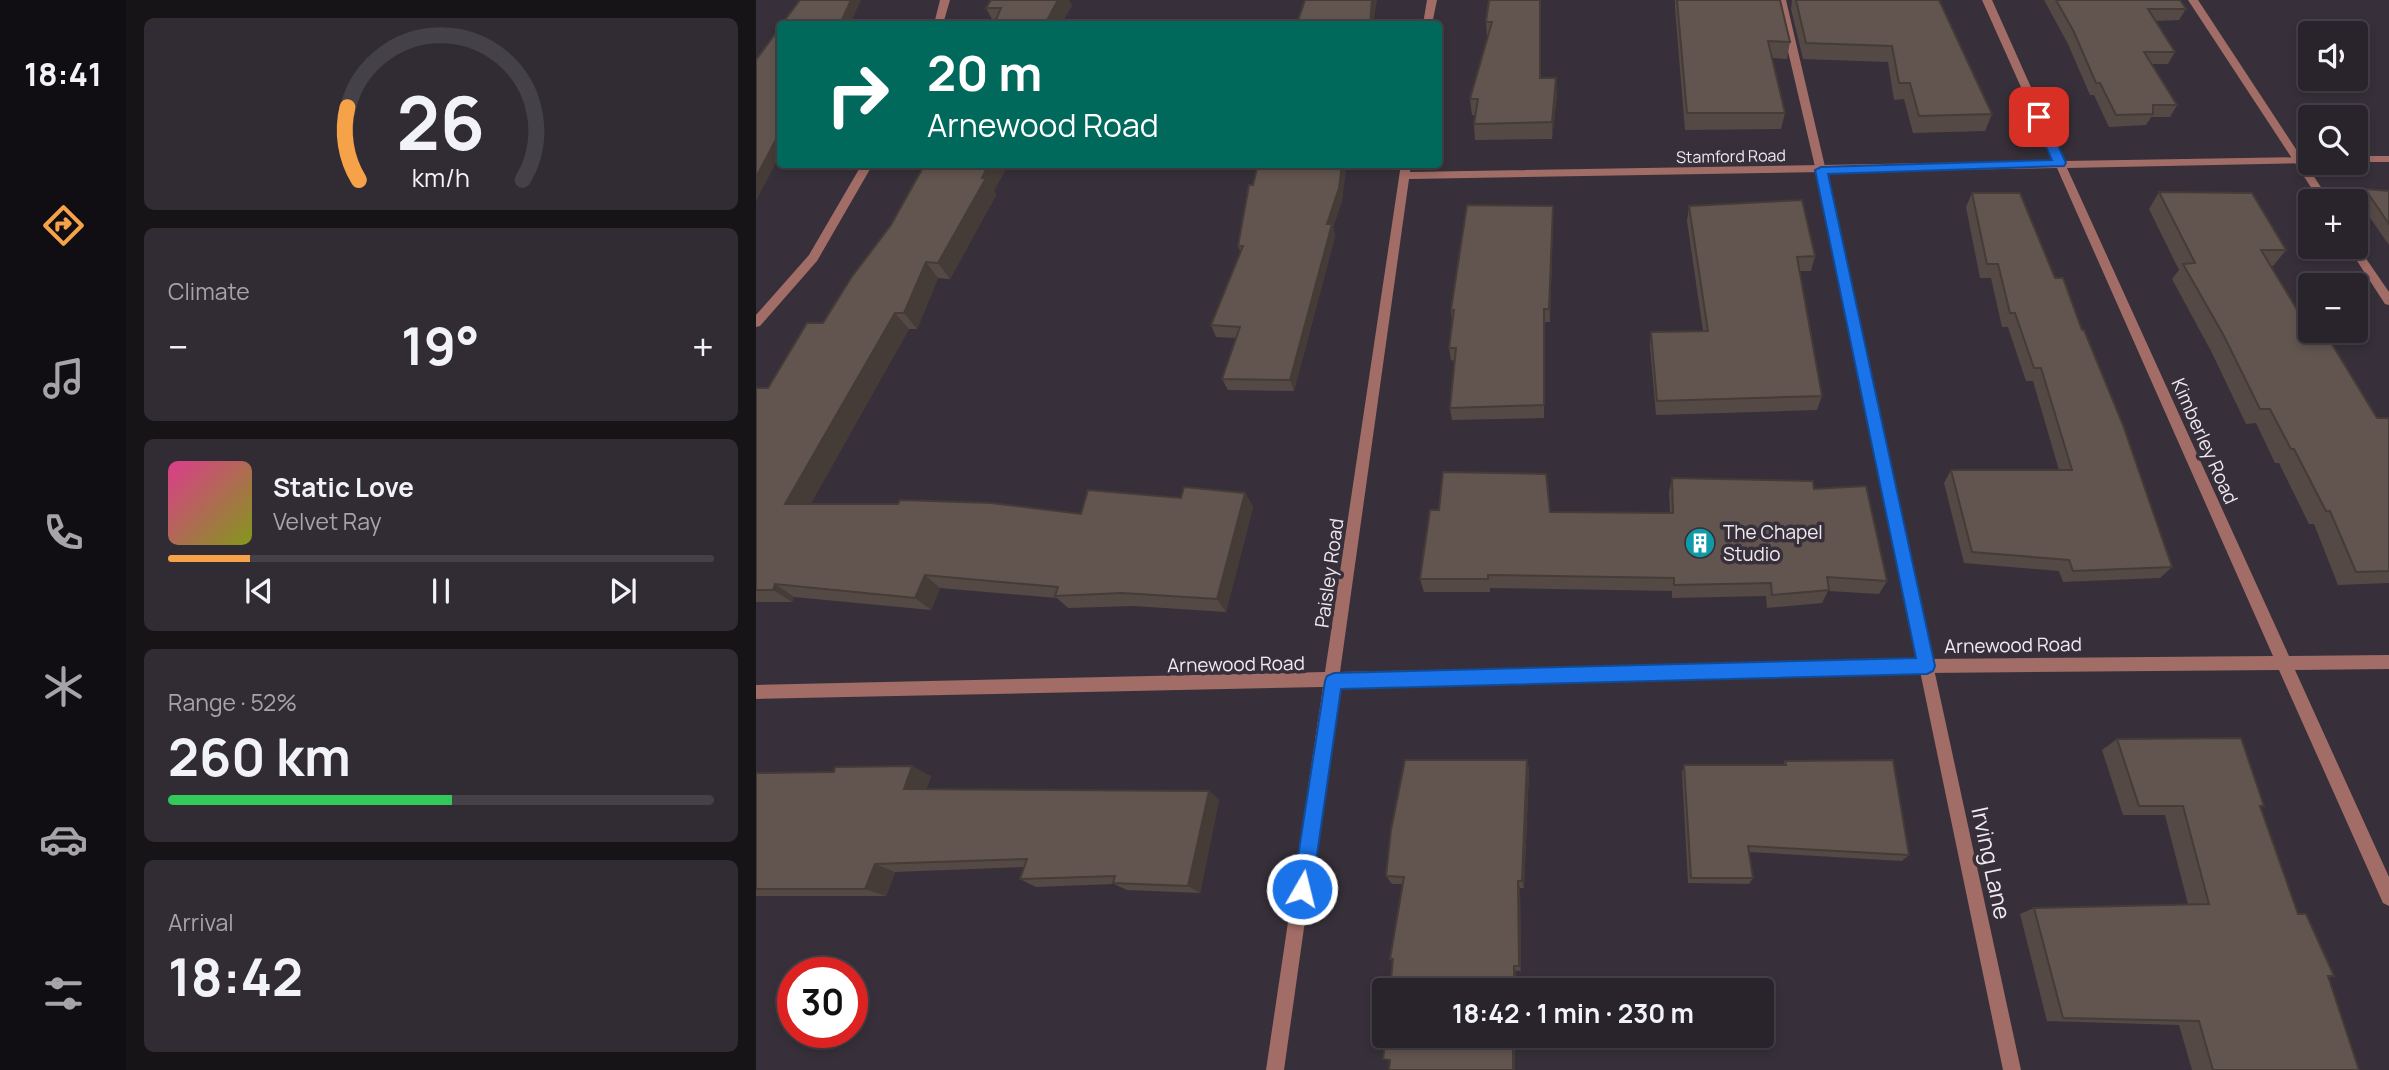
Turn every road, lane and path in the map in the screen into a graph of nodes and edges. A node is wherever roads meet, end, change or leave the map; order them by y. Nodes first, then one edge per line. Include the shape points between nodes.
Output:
1 (945, 0) edge
2 (1432, 0) edge
3 (1782, 0) edge
4 (1987, 0) edge
5 (2193, 0) edge
6 (939, 21) edge
7 (1428, 21) edge
8 (2298, 151) edge
9 (2368, 159) edge
10 (2389, 159) edge
11 (2298, 161) edge
12 (2060, 163) junction
13 (866, 168) edge
14 (1406, 170) edge
15 (1821, 170) junction
16 (2362, 259) edge
17 (2389, 301) edge
18 (756, 323) edge
19 (2283, 661) junction
20 (2389, 662) edge
21 (1927, 666) junction
22 (1334, 681) junction
23 (756, 692) edge
24 (2389, 897) edge
25 (1275, 1070) edge
26 (2012, 1070) edge

1 - 6 street
2 - 7 street
3 - 15 street, Irving Lane
4 - 12 street, Kimberley Road
5 - 8 street
9 - 10 street
11 - 12 street, Stamford Road
12 - 15 street, Stamford Road
12 - 19 street, Kimberley Road
13 - 18 street via 813,258
14 - 15 street, Stamford Road
14 - 22 street, Paisley Road
15 - 21 street, Irving Lane
16 - 17 street
19 - 20 street, Arnewood Road
19 - 21 street, Arnewood Road
19 - 24 street, Kimberley Road
21 - 22 street, Arnewood Road
21 - 26 street, Irving Lane
22 - 23 street, Arnewood Road
22 - 25 street, Paisley Road

